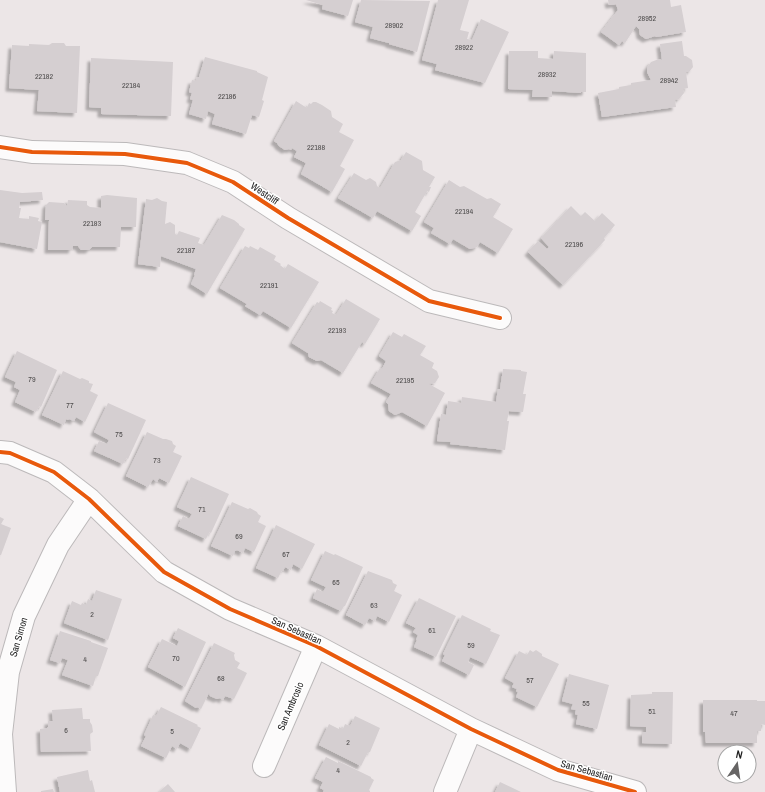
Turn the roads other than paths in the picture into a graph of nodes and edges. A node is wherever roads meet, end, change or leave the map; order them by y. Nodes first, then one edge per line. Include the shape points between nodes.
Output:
1 (0, 147) edge
2 (500, 318) dead end
3 (0, 452) edge
4 (89, 499) junction
5 (316, 646) junction
6 (471, 729) junction
7 (264, 766) dead end
8 (5, 792) edge
9 (444, 792) edge
10 (635, 792) edge

1 - 2 street, Westcliff via 32,152 125,154 187,163 233,182 288,218 429,301
3 - 4 street, San Sebastian via 10,453 54,472
4 - 5 street, San Sebastian via 164,572 230,609
4 - 8 street, San Simon via 58,545 24,616 8,672 1,734
5 - 6 street, San Sebastian
5 - 7 street, San Ambrosio
6 - 9 street
6 - 10 street, San Sebastian via 558,770

